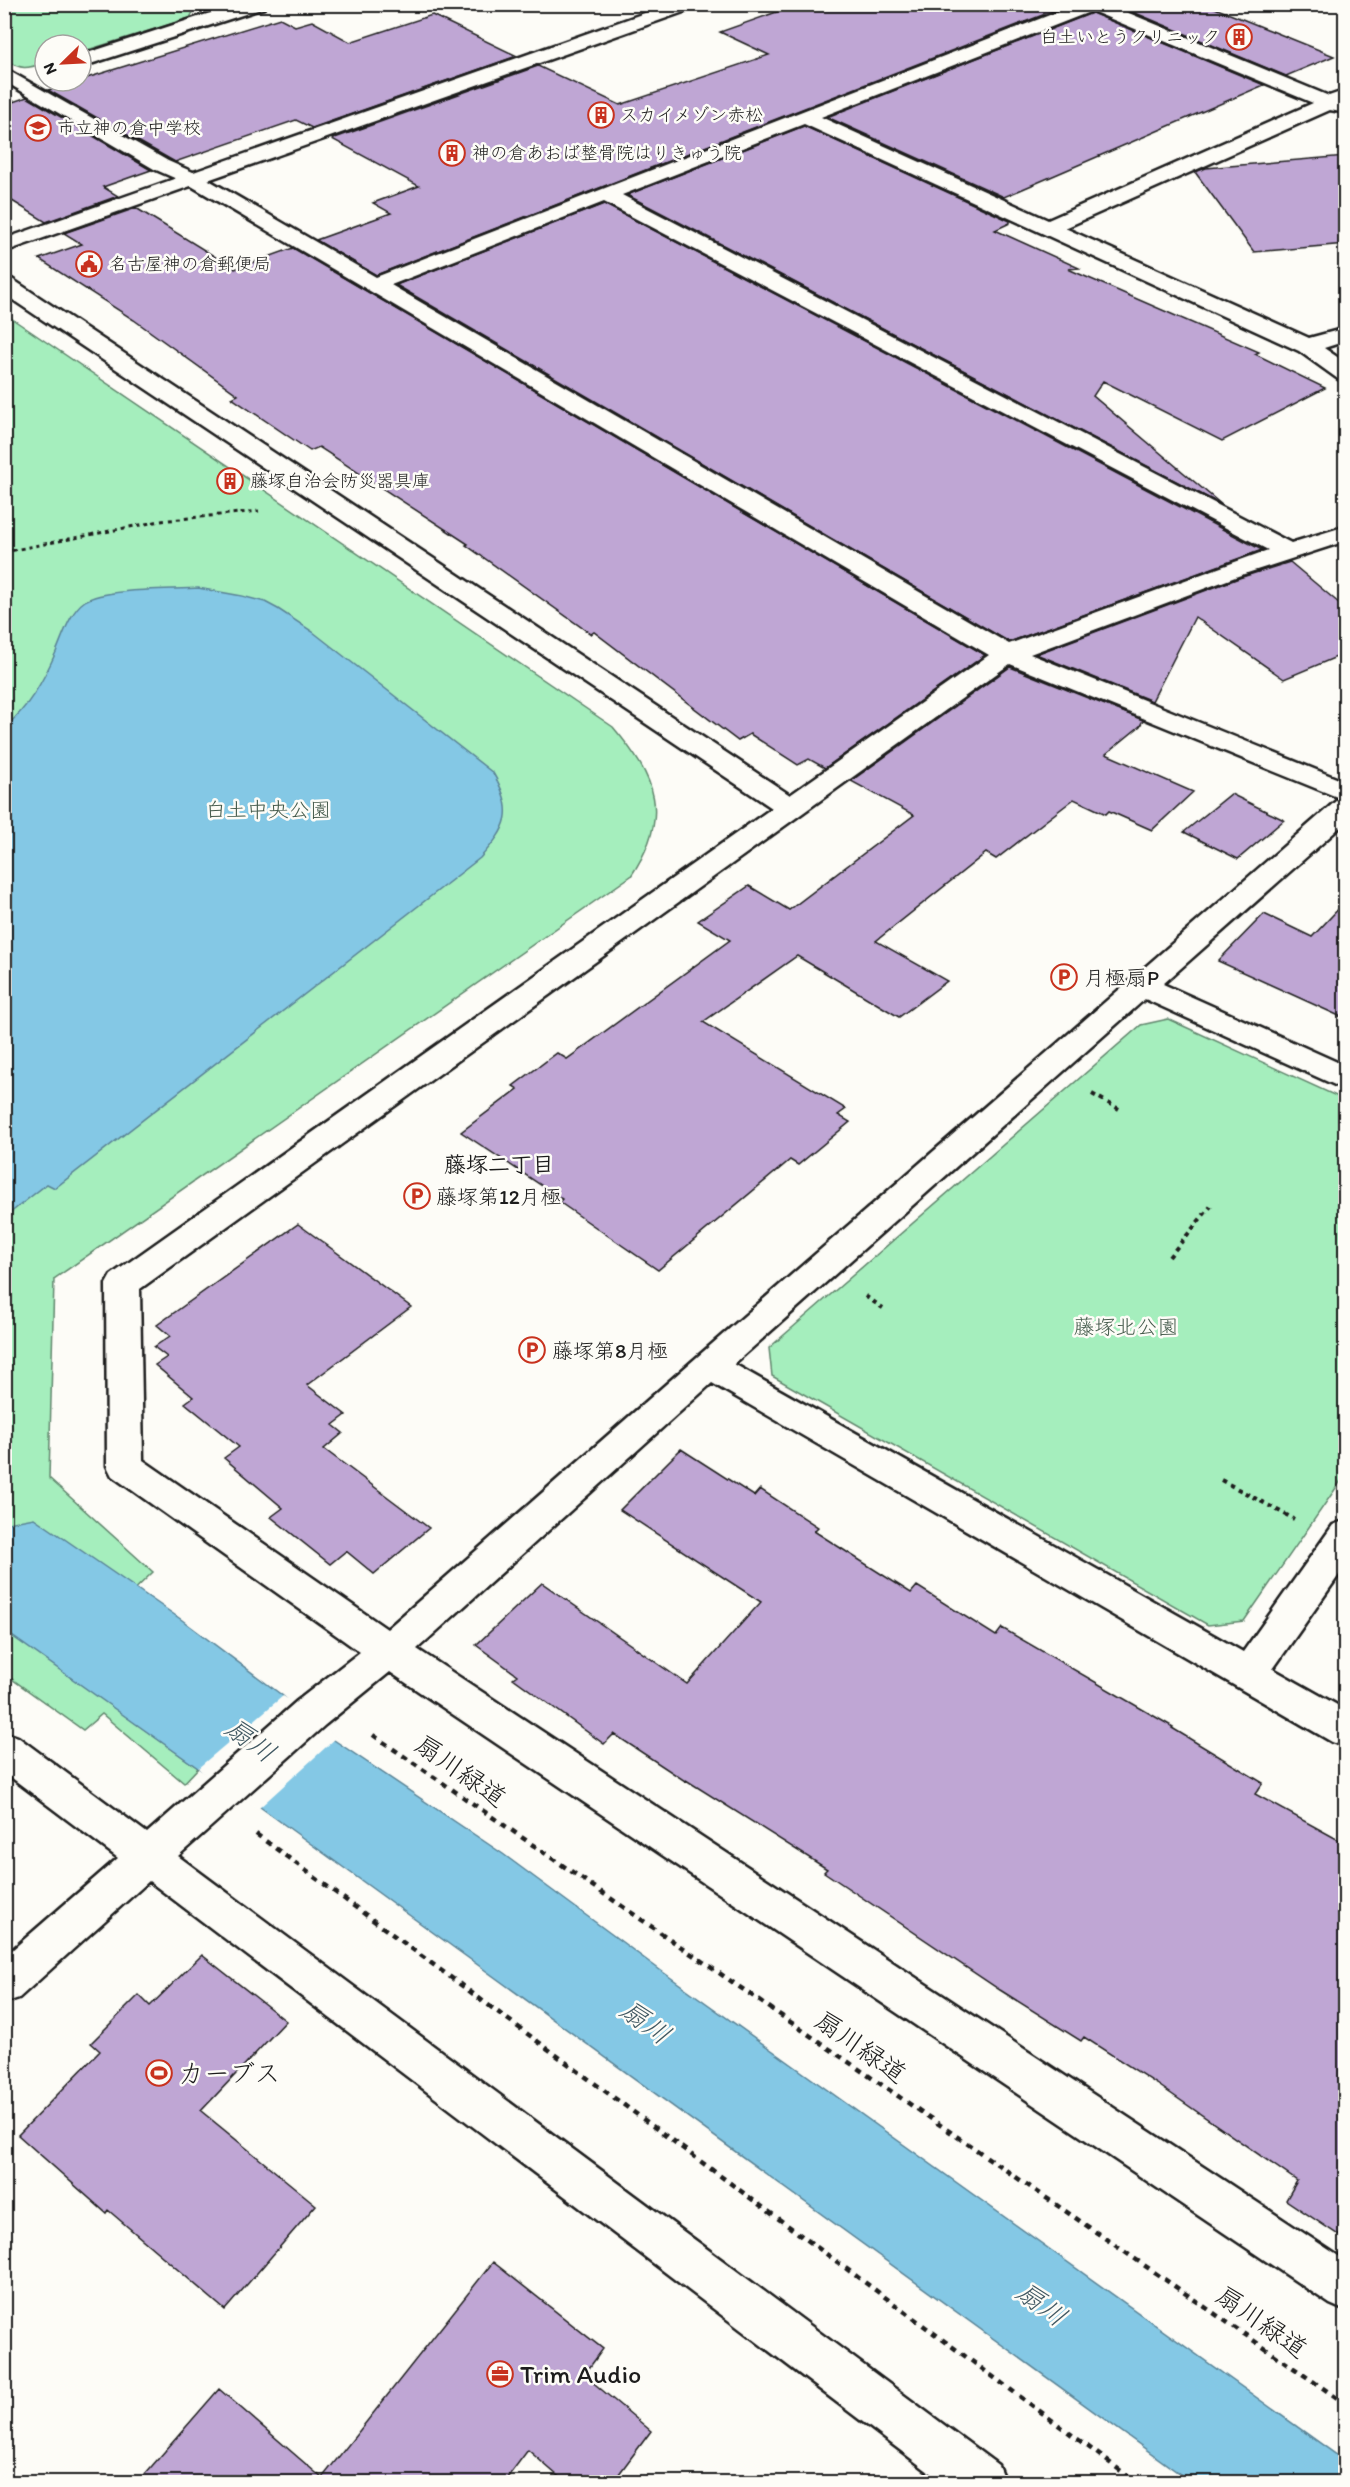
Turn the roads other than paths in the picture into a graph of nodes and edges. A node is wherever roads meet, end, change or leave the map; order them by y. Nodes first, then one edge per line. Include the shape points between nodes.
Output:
1 (197, 4) edge
2 (258, 4) edge
3 (688, 4) edge
4 (1092, 5) edge
5 (221, 17) junction
6 (93, 57) edge
7 (33, 74) edge
8 (11, 77) edge
9 (1340, 103) edge
10 (805, 117) junction
11 (195, 180) junction
12 (606, 195) junction
13 (1048, 228) junction
14 (4, 246) edge
15 (4, 284) edge
16 (373, 285) junction
17 (1346, 333) edge
18 (1307, 346) junction
19 (1346, 374) edge
20 (1346, 534) edge
21 (1288, 551) junction
22 (1007, 654) junction
23 (1346, 792) edge
24 (1346, 807) edge
25 (791, 808) junction
26 (1142, 986) junction
27 (1346, 1079) edge
28 (710, 1366) junction
29 (1346, 1535) edge
30 (389, 1651) junction
31 (1248, 1675) junction
32 (1346, 1730) edge
33 (4, 1749) edge
34 (147, 1856) junction
35 (4, 1984) edge
36 (1346, 2288) edge
37 (981, 2482) edge

1 - 5 street
2 - 5 street
3 - 11 street
4 - 9 street
4 - 10 street
5 - 6 street
7 - 8 street
8 - 11 street via 161,165
9 - 13 street
10 - 12 street
10 - 13 street
11 - 14 street
11 - 16 street
12 - 16 street
12 - 21 street
13 - 18 street
15 - 25 street
16 - 22 street
17 - 18 street
18 - 19 street
20 - 21 street
21 - 22 street
22 - 23 street
22 - 25 street
24 - 26 street
25 - 30 street via 123,1284 125,1466
26 - 27 street
26 - 28 street
28 - 30 street
28 - 31 street
29 - 31 street
30 - 34 street via 311,1713
30 - 36 street
31 - 32 street
33 - 34 street
34 - 35 street
34 - 37 street

